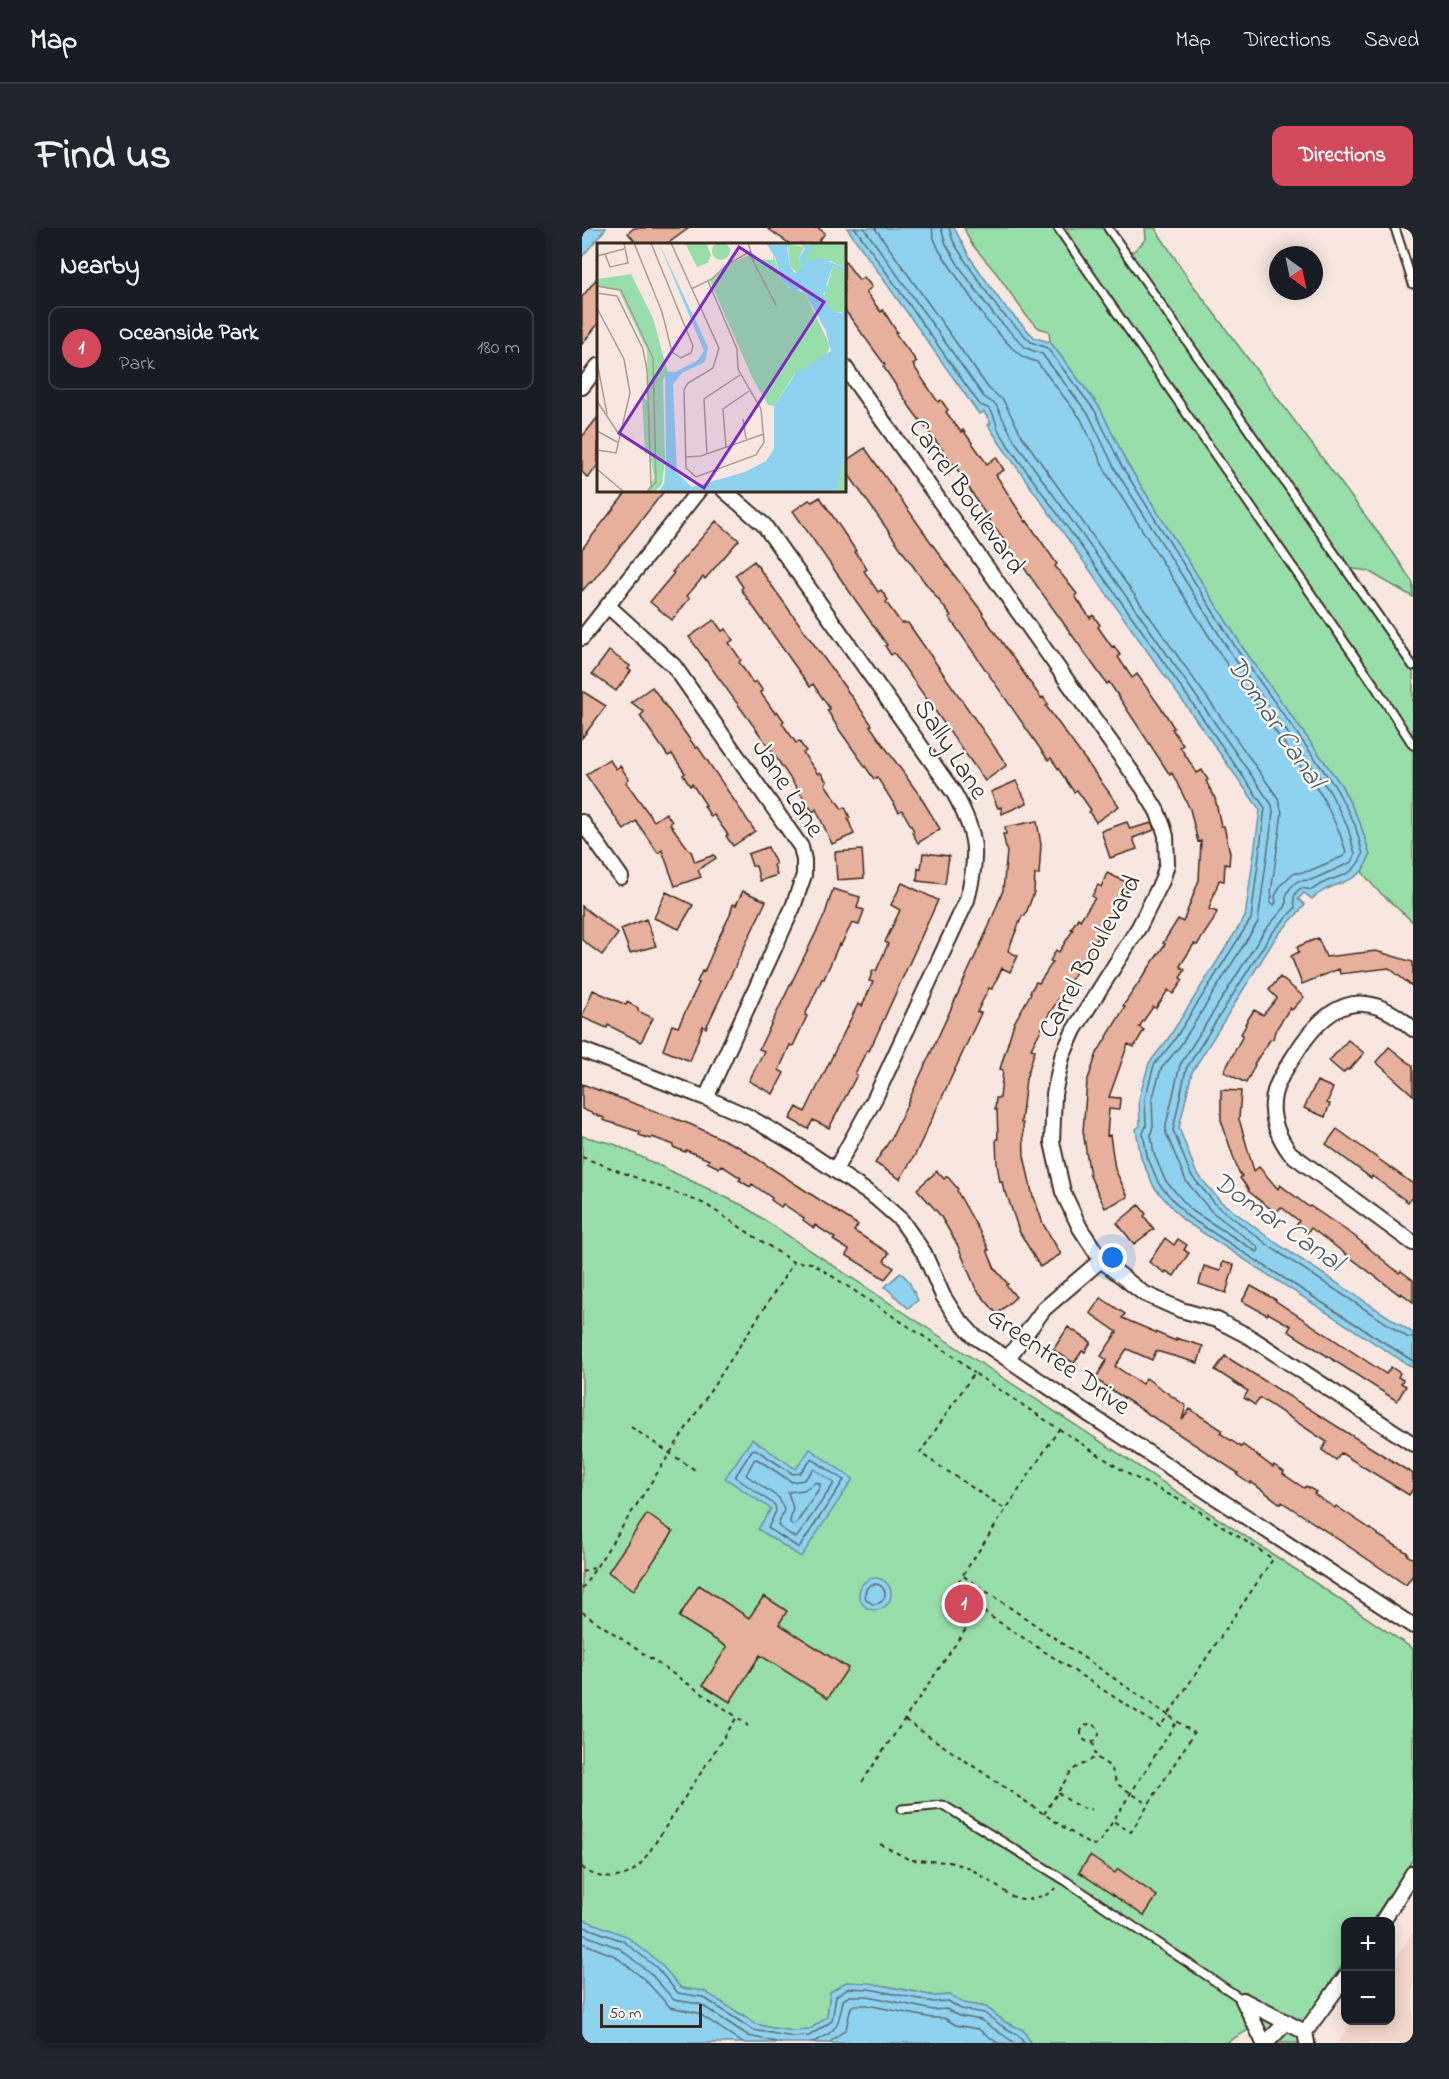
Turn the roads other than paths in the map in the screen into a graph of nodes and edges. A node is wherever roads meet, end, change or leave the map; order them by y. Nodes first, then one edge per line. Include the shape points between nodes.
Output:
1 (1058, 228) edge
2 (1108, 228) edge
3 (1395, 228) edge
4 (1413, 284) edge
5 (597, 367) edge
6 (846, 369) edge
7 (582, 387) edge
8 (697, 492) edge
9 (726, 492) edge
10 (608, 606) junction
11 (582, 638) edge
12 (1413, 666) edge
13 (1413, 745) edge
14 (582, 822) edge
15 (621, 877) dead end
16 (1413, 1029) edge
17 (582, 1050) edge
18 (706, 1098) junction
19 (834, 1170) junction
20 (1413, 1243) edge
21 (1101, 1260) junction
22 (1008, 1358) junction
23 (1413, 1444) edge
24 (1413, 1626) edge
25 (902, 1809) dead end
26 (1413, 1873) edge
27 (1385, 1917) edge
28 (1341, 1984) edge
29 (1243, 2000) junction
30 (1287, 2022) junction
31 (1306, 2037) edge
32 (1265, 2043) edge

1 - 13 lane
2 - 12 lane
3 - 4 lane
5 - 7 street
6 - 21 street, Carrel Boulevard via 1143,788 1163,826 1167,864 1162,882 1139,927 1074,1030 1062,1057 1054,1094 1052,1142 1057,1172 1072,1215
8 - 10 street
9 - 19 street, Sally Lane via 764,525 954,793 974,839 974,875 967,900 875,1098
10 - 11 street
10 - 18 street, Jane Lane via 674,666 782,818 801,847 804,860 804,875 793,907
14 - 15 street
16 - 20 street via 1383,1009 1368,1005 1334,1010 1309,1033 1277,1084 1273,1102 1274,1125 1290,1153
17 - 18 street, Greentree Drive
18 - 19 street, Greentree Drive via 749,1117
19 - 22 street, Greentree Drive via 902,1220 924,1253 955,1315 974,1336
21 - 22 street via 1044,1309
21 - 23 street, Carrel Boulevard via 1143,1293 1217,1320 1250,1337
22 - 24 street, Greentree Drive
25 - 29 lane via 943,1805 1066,1881
26 - 27 street
28 - 31 street
29 - 30 street
29 - 32 street
30 - 31 street
30 - 32 street

